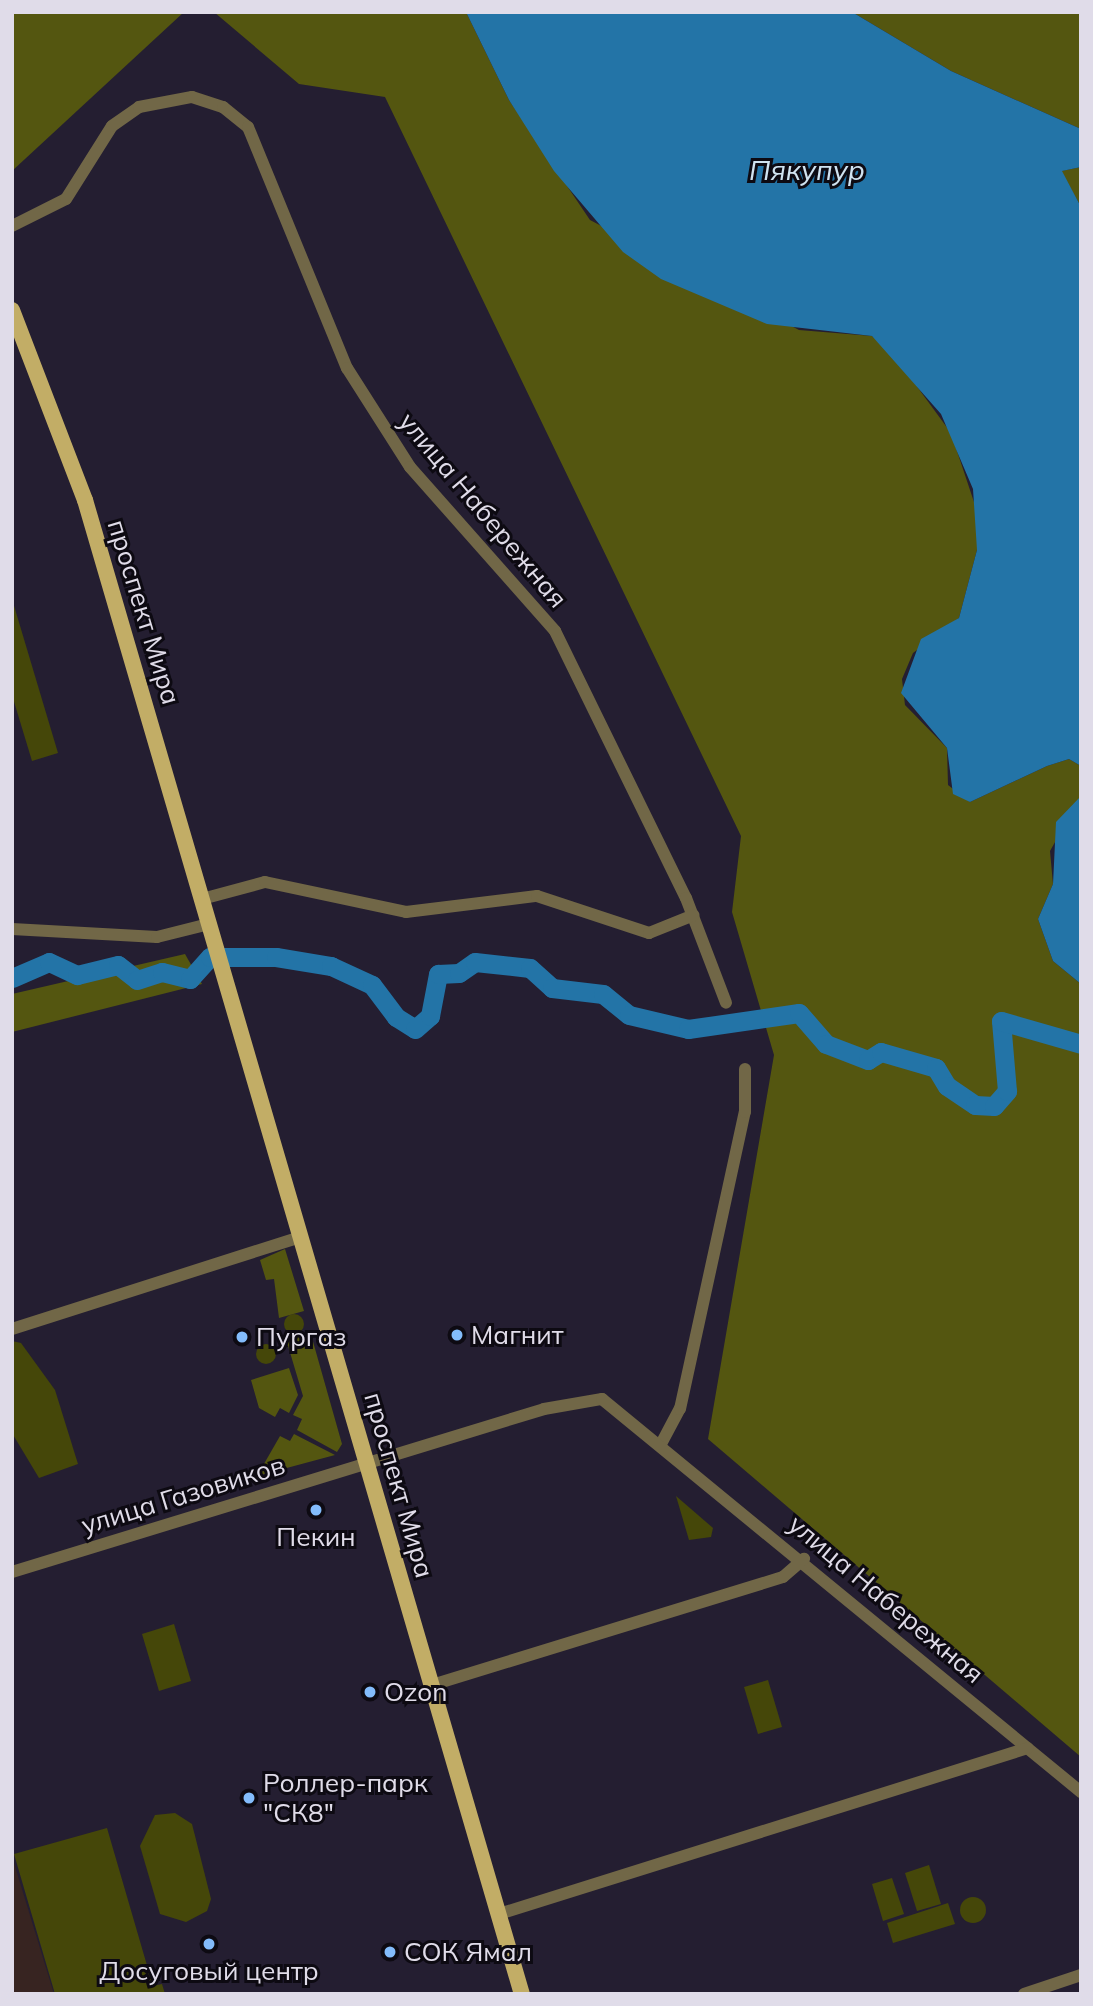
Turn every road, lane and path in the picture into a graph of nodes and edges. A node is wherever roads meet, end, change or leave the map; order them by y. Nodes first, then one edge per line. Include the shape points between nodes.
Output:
1 (12, 226) edge
2 (12, 310) edge
3 (202, 899) junction
4 (694, 915) junction
5 (12, 929) edge
6 (211, 929) junction
7 (726, 1003) dead end
8 (745, 1069) dead end
9 (300, 1237) junction
10 (12, 1329) edge
11 (661, 1444) junction
12 (367, 1462) junction
13 (804, 1559) junction
14 (12, 1572) edge
15 (432, 1685) junction
16 (1028, 1748) junction
17 (1081, 1792) edge
18 (499, 1914) junction
19 (1081, 1975) edge
20 (522, 1994) edge
21 (1024, 1994) edge

1 - 4 street, улица Набережная via 66,200 112,126 139,107 192,97 223,107 248,127 266,159 328,332 362,397 426,487 555,631
2 - 3 main road, проспект Мира via 85,500
3 - 4 street via 265,882 406,912 526,895 642,933
3 - 6 main road, проспект Мира
4 - 7 street, улица Набережная
5 - 6 street via 157,937
6 - 9 main road, проспект Мира
8 - 11 street via 745,1112 680,1409
9 - 10 street
9 - 12 main road, проспект Мира
11 - 12 street, улица Набережная via 613,1404 592,1397
11 - 13 street, улица Набережная
12 - 14 street, улица Газовиков
12 - 15 main road, проспект Мира
13 - 15 street via 783,1577
13 - 16 street, улица Набережная
15 - 18 main road, проспект Мира
16 - 17 street, улица Набережная
16 - 18 street
18 - 20 main road, проспект Мира
19 - 21 street

